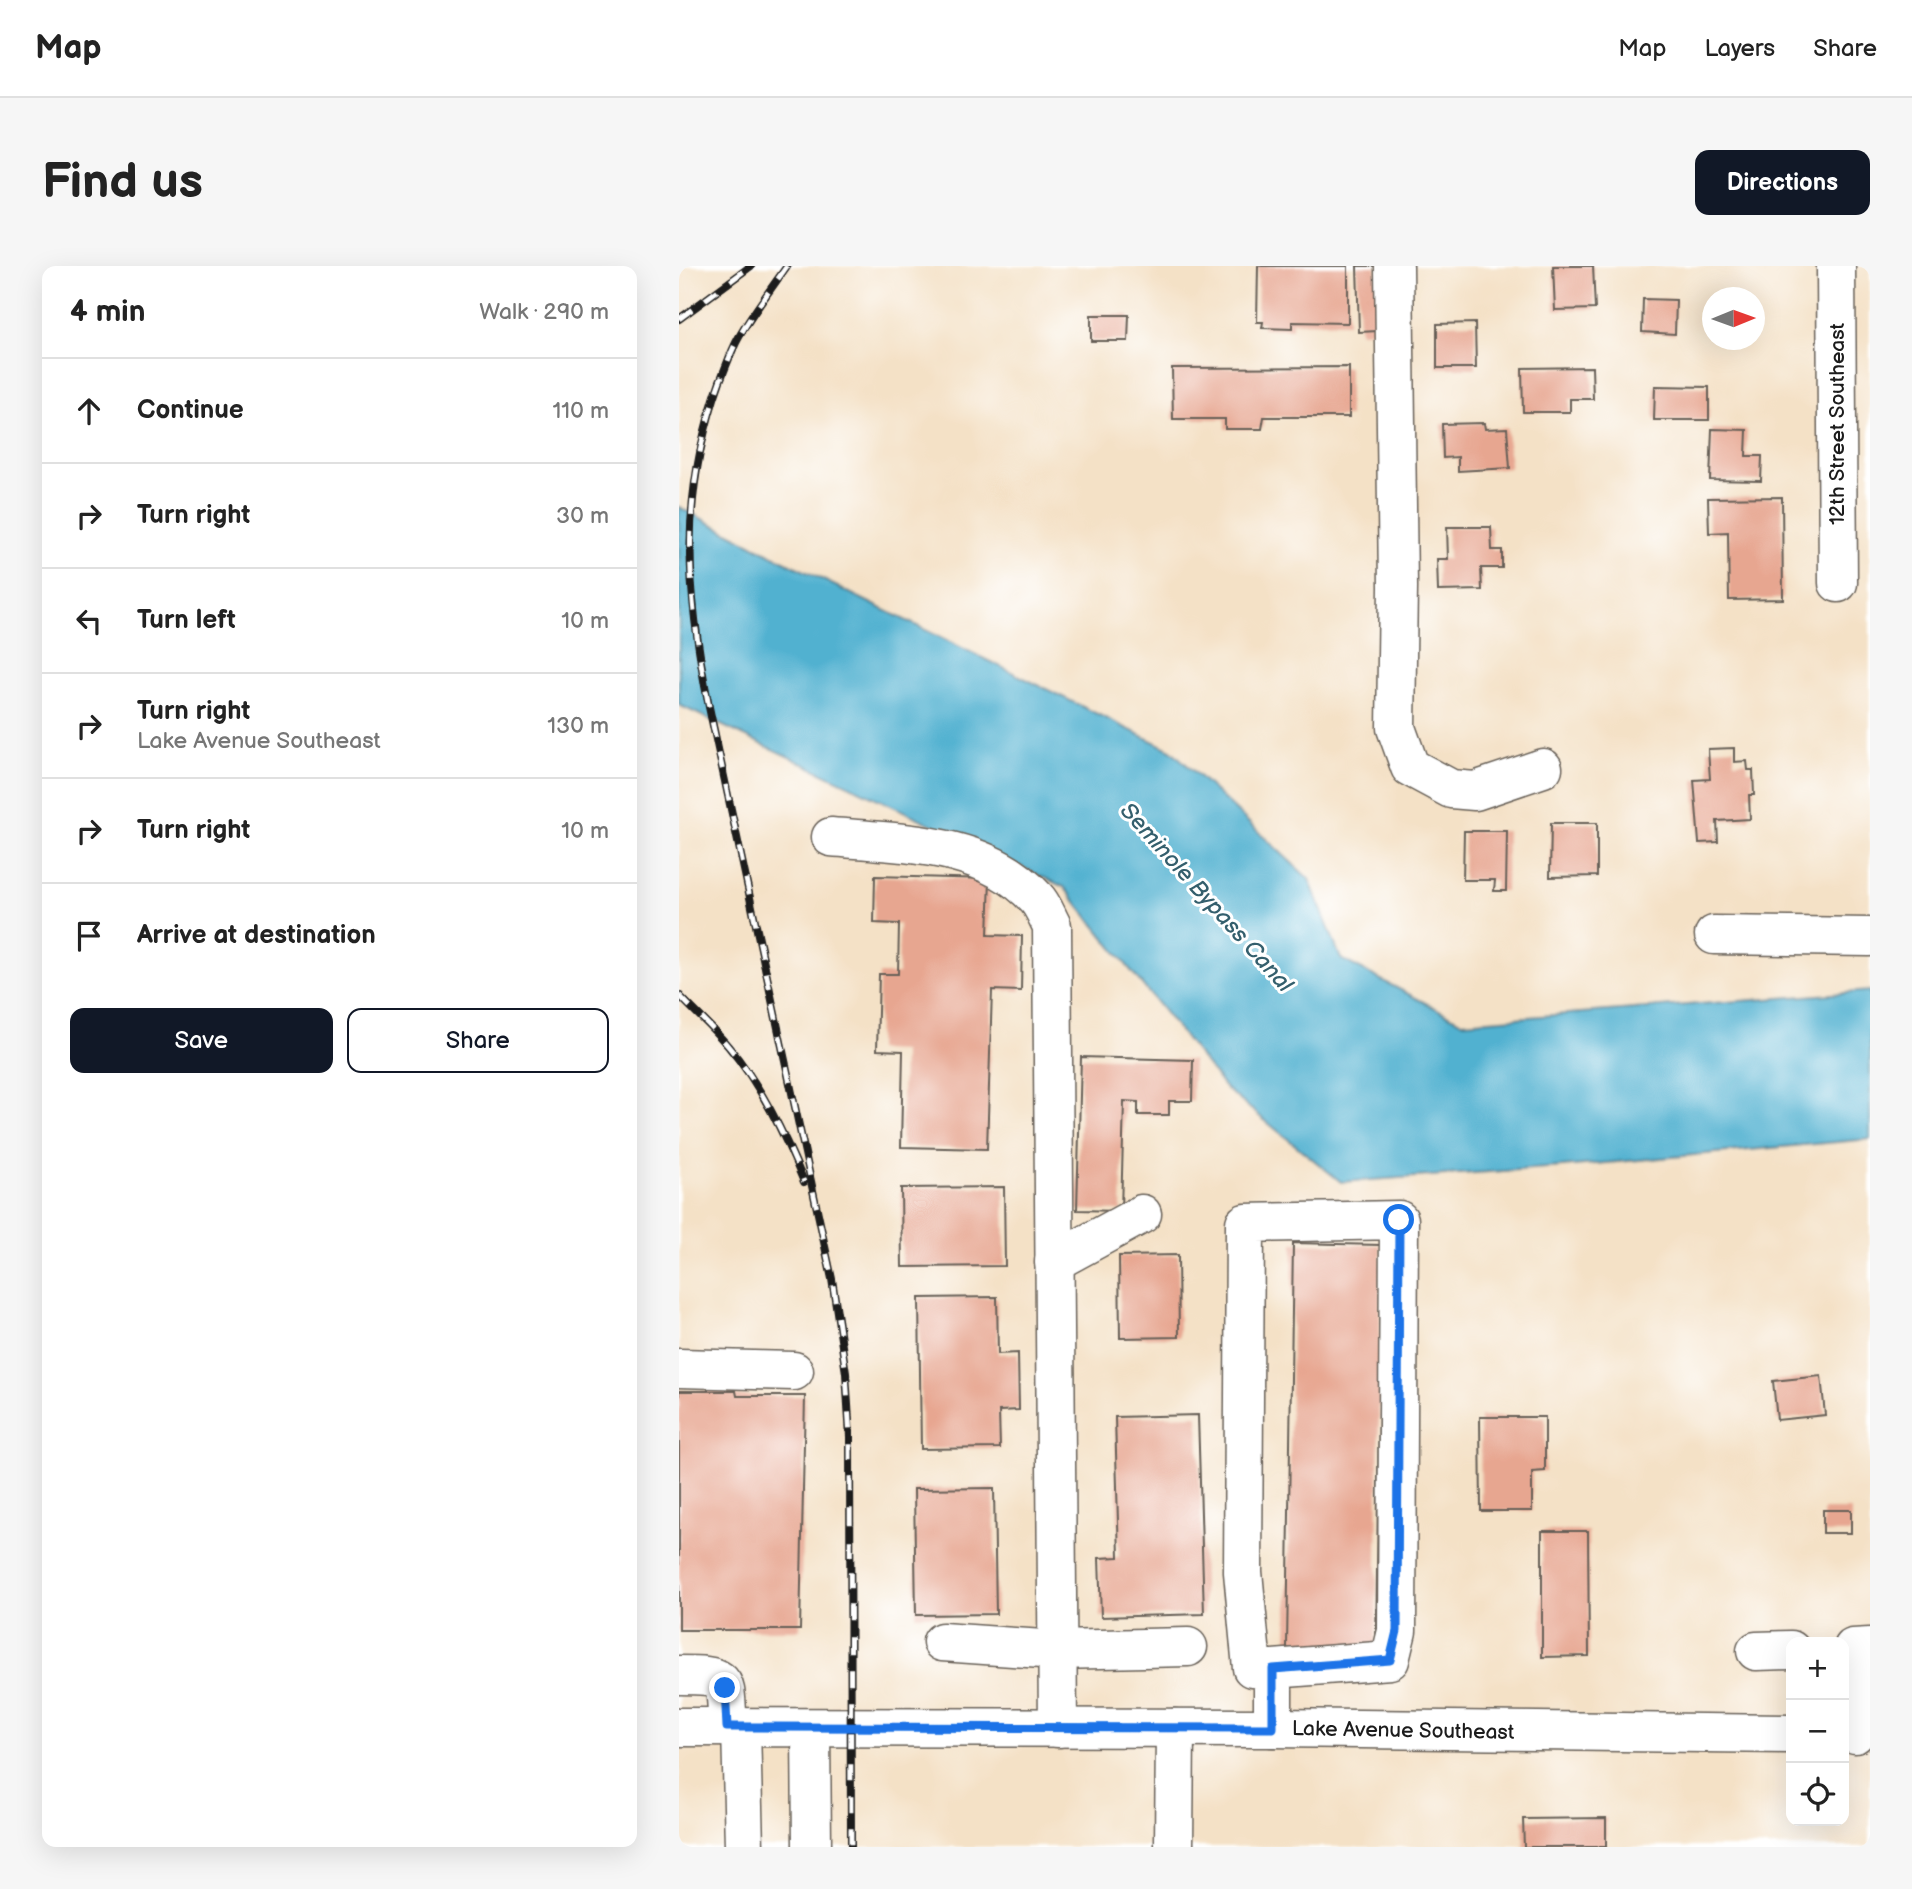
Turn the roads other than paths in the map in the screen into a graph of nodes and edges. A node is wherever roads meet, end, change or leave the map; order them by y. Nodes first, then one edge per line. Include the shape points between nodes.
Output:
1 (1394, 266) edge
2 (1836, 266) edge
3 (1838, 583) dead end
4 (1543, 768) dead end
5 (831, 837) dead end
6 (1714, 935) dead end
7 (1870, 937) edge
8 (1142, 1214) dead end
9 (1054, 1262) junction
10 (679, 1368) edge
11 (794, 1371) dead end
12 (942, 1642) dead end
13 (1188, 1647) dead end
14 (1856, 1648) edge
15 (1057, 1650) junction
16 (1273, 1669) junction
17 (679, 1675) edge
18 (679, 1727) edge
19 (734, 1727) junction
20 (811, 1728) junction
21 (1058, 1728) junction
22 (1175, 1728) junction
23 (1273, 1728) junction
24 (1786, 1734) edge
25 (1856, 1734) edge
26 (744, 1847) edge
27 (812, 1847) edge
28 (1174, 1847) edge

1 - 4 street via 1396,728 1410,767 1451,789 1475,791
2 - 3 street, 12th Street Southeast
5 - 9 street via 935,846 1007,871 1038,900 1052,926
6 - 7 street
8 - 9 street
9 - 15 street
10 - 11 street
12 - 15 street
13 - 15 street
14 - 25 street
15 - 21 street
16 - 16 street via 1390,1660 1397,1631 1399,1220 1245,1223 1243,1572 1252,1668
16 - 23 street
17 - 19 street via 715,1676 722,1681
18 - 19 street, Lake Avenue Southeast
19 - 20 street, Lake Avenue Southeast
19 - 26 street
20 - 21 street, Lake Avenue Southeast
20 - 27 street
21 - 22 street, Lake Avenue Southeast
22 - 23 street, Lake Avenue Southeast
22 - 28 street
23 - 24 street, Lake Avenue Southeast

